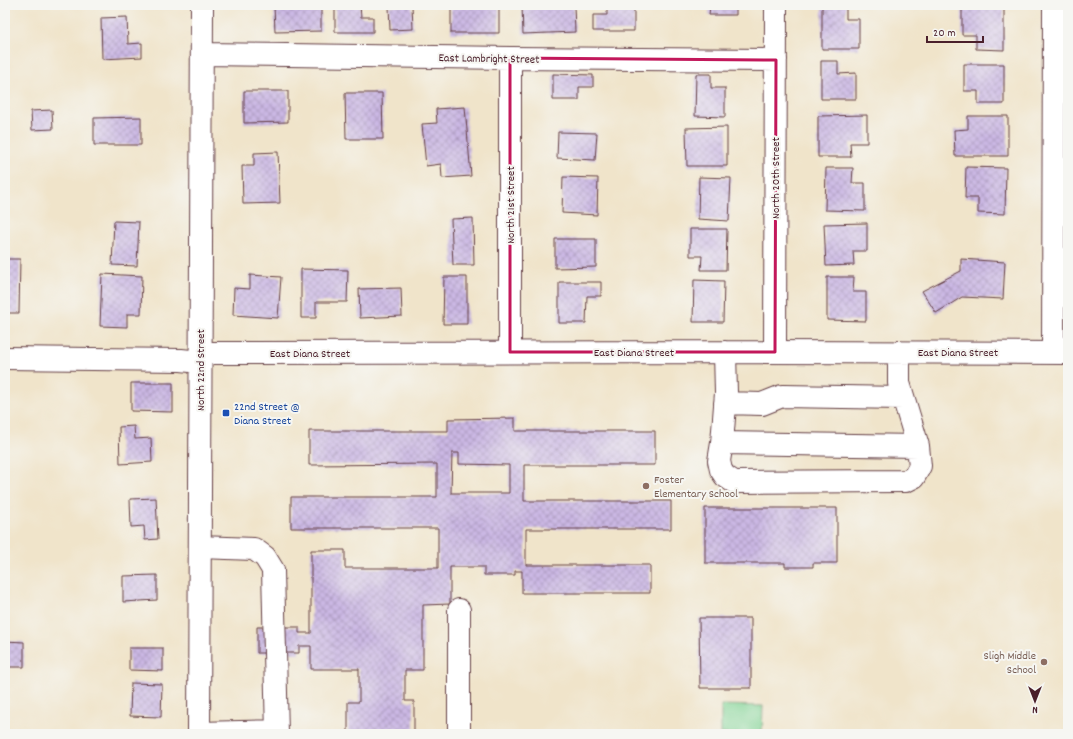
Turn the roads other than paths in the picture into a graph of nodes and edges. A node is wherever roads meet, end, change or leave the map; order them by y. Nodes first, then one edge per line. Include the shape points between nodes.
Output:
1 (202, 5) edge
2 (776, 5) edge
3 (1054, 5) edge
4 (202, 54) junction
5 (510, 58) junction
6 (776, 60) junction
7 (510, 352) junction
8 (725, 352) junction
9 (775, 352) junction
10 (899, 352) junction
11 (1060, 353) edge
12 (200, 357) junction
13 (5, 358) edge
14 (904, 398) junction
15 (725, 403) junction
16 (722, 443) junction
17 (918, 446) junction
18 (200, 548) junction
19 (459, 610) dead end
20 (198, 733) edge
21 (277, 733) edge
22 (459, 734) edge

1 - 4 street, North 22nd Street
2 - 6 street, North 20th Street
3 - 11 street
4 - 5 street, East Lambright Street
4 - 12 street, North 22nd Street
5 - 6 street, East Lambright Street
5 - 7 street, North 21st Street
6 - 9 street, North 20th Street
7 - 8 street, East Diana Street
7 - 12 street, East Diana Street
8 - 9 street, East Diana Street
8 - 15 street
9 - 10 street, East Diana Street
10 - 11 street, East Diana Street
10 - 14 street via 899,383
12 - 13 street, East Diana Street via 181,360
12 - 18 street, North 22nd Street
14 - 15 street via 782,396 762,404
14 - 17 street
15 - 16 street
16 - 17 street
16 - 17 street via 719,460 721,470 734,482 906,482 914,477 920,466
18 - 20 street, North 22nd Street
18 - 21 street via 254,549 265,557 273,570
19 - 22 street
20 - 21 street

